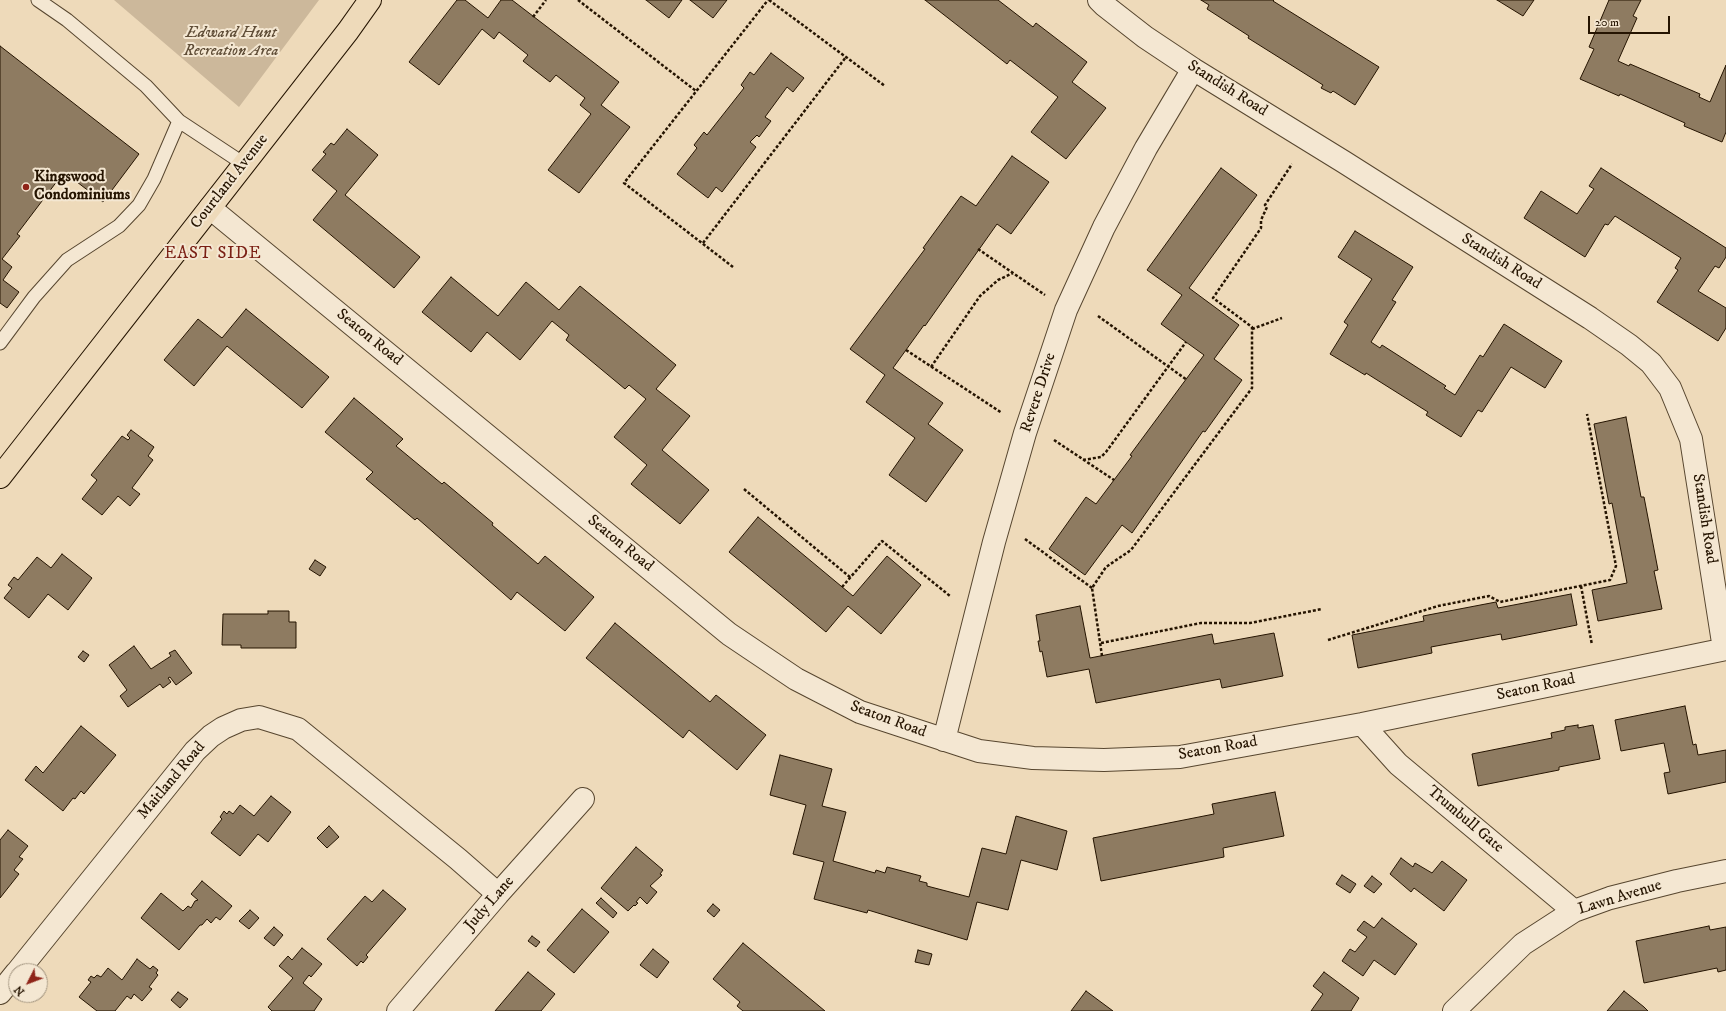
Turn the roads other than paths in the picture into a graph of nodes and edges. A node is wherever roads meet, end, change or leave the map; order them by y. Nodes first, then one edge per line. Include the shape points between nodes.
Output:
1 (38, 0) edge
2 (370, 0) edge
3 (1099, 0) edge
4 (1194, 69) junction
5 (179, 121) junction
6 (244, 164) junction
7 (210, 208) junction
8 (0, 343) edge
9 (0, 476) edge
10 (1725, 649) edge
11 (1362, 724) junction
12 (944, 740) junction
13 (583, 799) dead end
14 (1726, 870) edge
15 (498, 894) junction
16 (1574, 911) junction
17 (24, 963) edge
18 (8, 984) edge
19 (0, 993) edge
20 (398, 1011) edge
21 (1454, 1011) edge

1 - 5 lane via 67,20 146,86
2 - 6 main road, Courtland Avenue
3 - 4 street, Standish Road via 1146,37
4 - 10 street, Standish Road via 1590,318 1651,363 1670,388 1691,440
4 - 12 street, Revere Drive via 1146,148 1104,226 1066,310 1025,433 994,542
5 - 6 lane
5 - 8 lane via 154,179 139,205 119,226 67,260 34,297
6 - 7 main road, Courtland Avenue
7 - 9 main road, Courtland Avenue
7 - 12 street, Seaton Road via 729,634 796,679 860,712
10 - 11 street, Seaton Road
11 - 12 street, Seaton Road via 1180,757 1112,760 1033,758 978,751
11 - 16 street, Trumbull Gate via 1398,764
13 - 15 street, Judy Lane
14 - 16 street, Lawn Avenue via 1610,898
15 - 17 street, Maitland Road via 298,730 260,717 223,728 195,751
15 - 20 street, Judy Lane
16 - 21 street, Lawn Avenue via 1523,944
18 - 19 street

